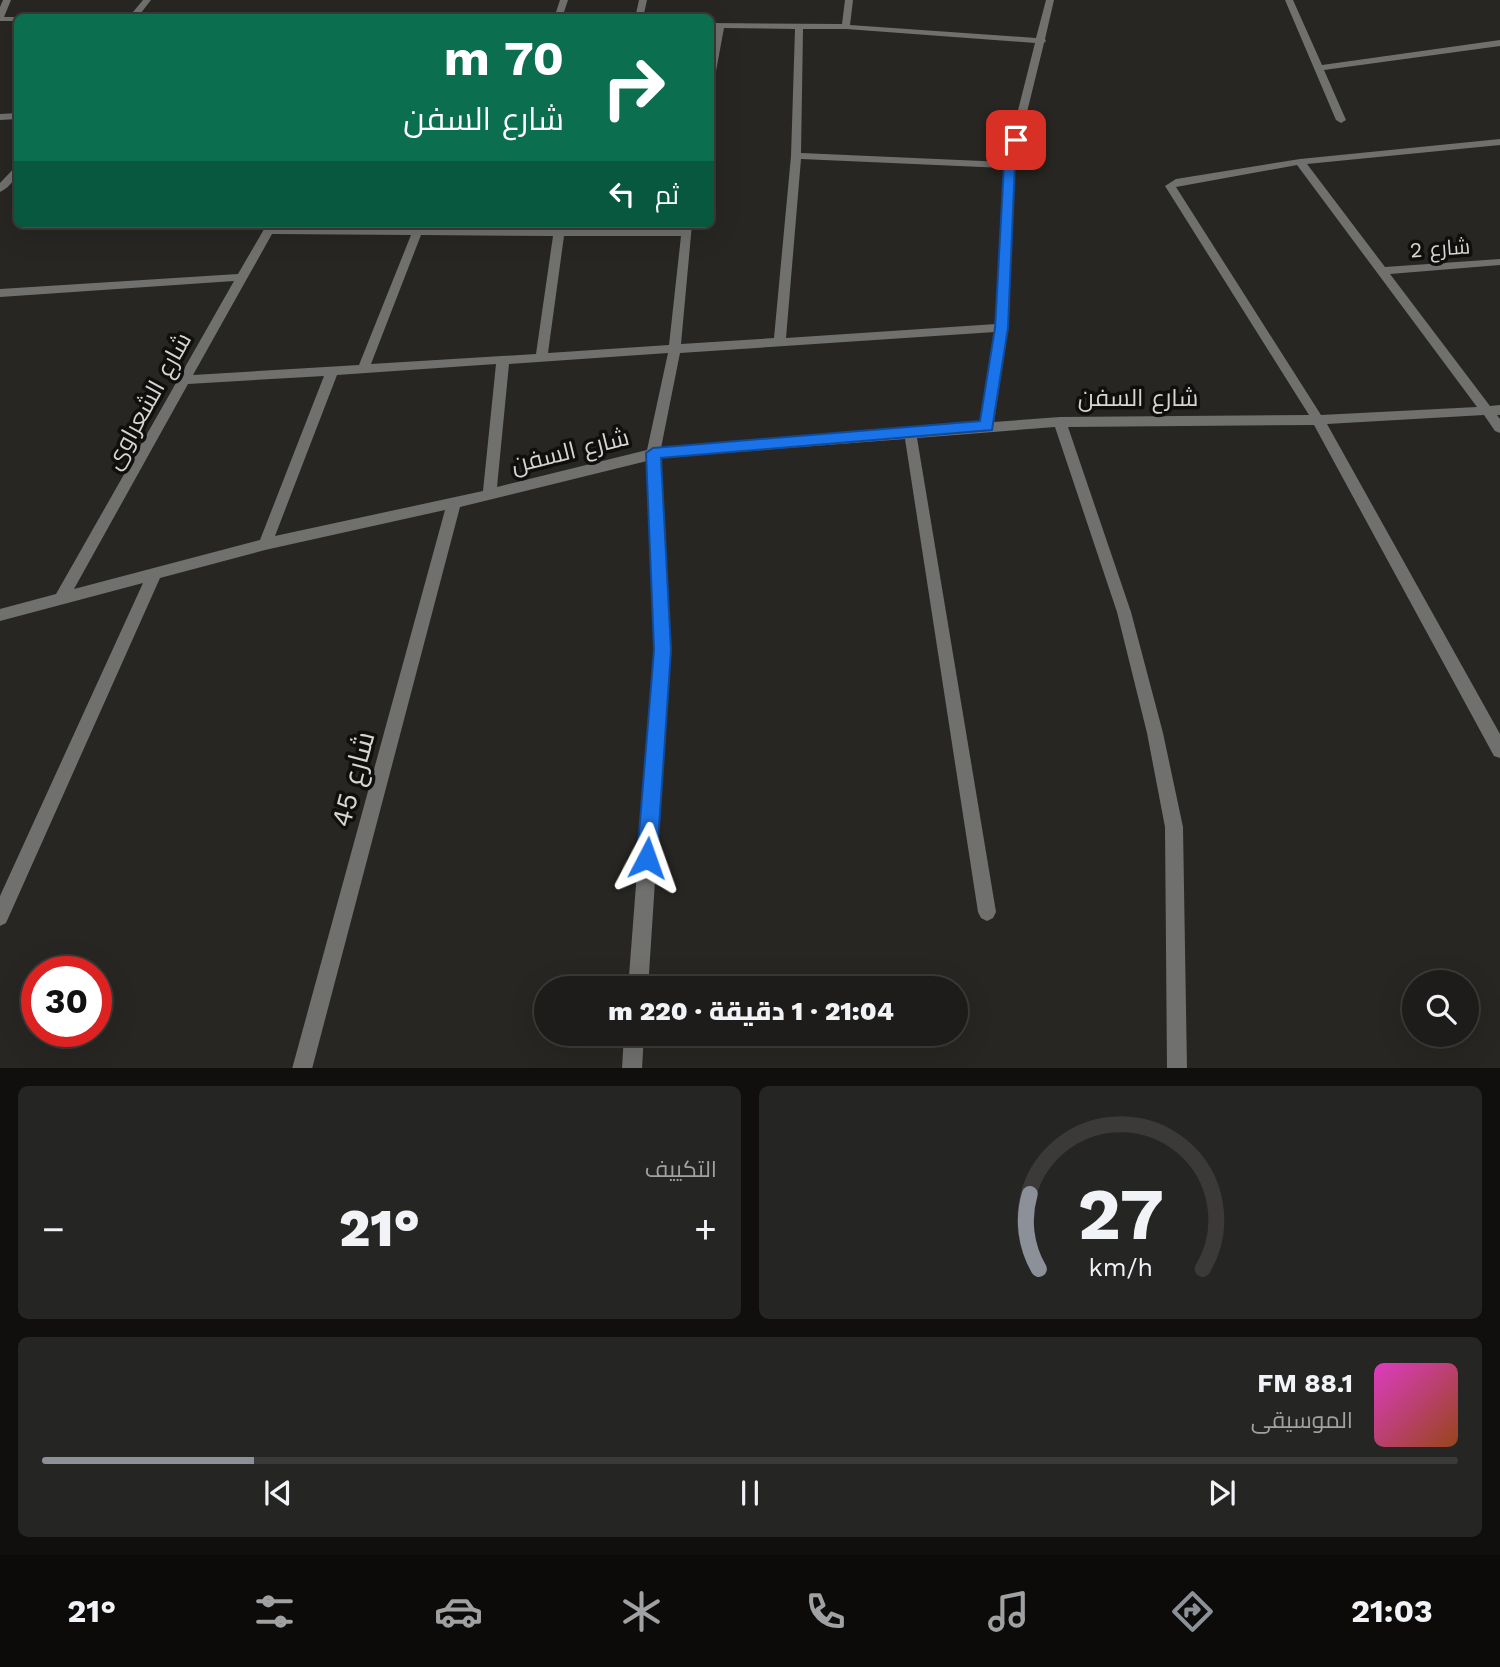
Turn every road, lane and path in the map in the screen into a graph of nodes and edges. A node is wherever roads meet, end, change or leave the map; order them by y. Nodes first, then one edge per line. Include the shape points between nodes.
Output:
1 (7, 0) edge
2 (147, 0) edge
3 (849, 0) edge
4 (1050, 0) edge
5 (1289, 0) edge
6 (135, 14) edge
7 (0, 18) edge
8 (715, 25) edge
9 (799, 27) junction
10 (846, 27) junction
11 (1042, 40) junction
12 (1500, 43) edge
13 (1319, 68) junction
14 (1341, 120) dead end
15 (1500, 142) edge
16 (796, 156) junction
17 (1300, 162) junction
18 (1009, 165) junction
19 (14, 172) edge
20 (0, 189) edge
21 (270, 228) edge
22 (458, 228) edge
23 (686, 228) edge
24 (417, 232) junction
25 (559, 232) junction
26 (1500, 262) edge
27 (1383, 271) junction
28 (242, 277) junction
29 (0, 293) edge
30 (1002, 328) junction
31 (780, 342) junction
32 (675, 349) junction
33 (541, 358) junction
34 (503, 360) junction
35 (363, 369) junction
36 (332, 370) junction
37 (187, 380) junction
38 (1494, 411) edge
39 (1318, 420) junction
40 (1060, 422) junction
41 (987, 426) junction
42 (1500, 428) edge
43 (910, 432) junction
44 (653, 453) junction
45 (489, 495) junction
46 (454, 503) junction
47 (265, 544) junction
48 (155, 573) junction
49 (61, 599) junction
50 (0, 615) edge
51 (1500, 750) edge
52 (987, 912) dead end
53 (0, 917) edge
54 (639, 976) edge
55 (633, 1046) edge
56 (302, 1068) edge
57 (632, 1068) edge
58 (1177, 1068) edge

1 - 7 street
2 - 6 street
3 - 10 street
4 - 11 street
5 - 13 street
8 - 9 street
9 - 10 street
9 - 16 street
10 - 11 street
11 - 18 street
12 - 13 street
13 - 14 street
15 - 17 street
16 - 18 street
16 - 31 street
17 - 27 street
17 - 39 street via 1170,186
18 - 30 street
19 - 20 street
21 - 24 street
21 - 28 street, شارع الشعراوى
22 - 24 street
22 - 25 street
23 - 25 street
23 - 32 street
24 - 35 street
25 - 33 street
26 - 27 street, شارع 2
27 - 38 street
28 - 29 street
28 - 37 street, شارع الشعراوى
30 - 31 street
30 - 41 street
31 - 32 street
32 - 33 street
32 - 44 street
33 - 34 street
34 - 35 street
34 - 45 street
35 - 36 street
36 - 37 street
36 - 47 street
37 - 49 street, شارع الشعراوى
38 - 39 street, شارع السفن
38 - 42 street
39 - 40 street, شارع السفن
39 - 51 street
40 - 41 street, شارع السفن
40 - 58 street via 1124,612 1174,827
41 - 43 street, شارع السفن
43 - 44 street, شارع السفن
43 - 52 street
44 - 45 street, شارع السفن
44 - 54 street via 662,650
45 - 46 street, شارع السفن
46 - 47 street, شارع السفن
46 - 56 street, شارع 45
47 - 48 street, شارع السفن
48 - 49 street, شارع السفن
48 - 53 street
49 - 50 street, شارع السفن
55 - 57 street

